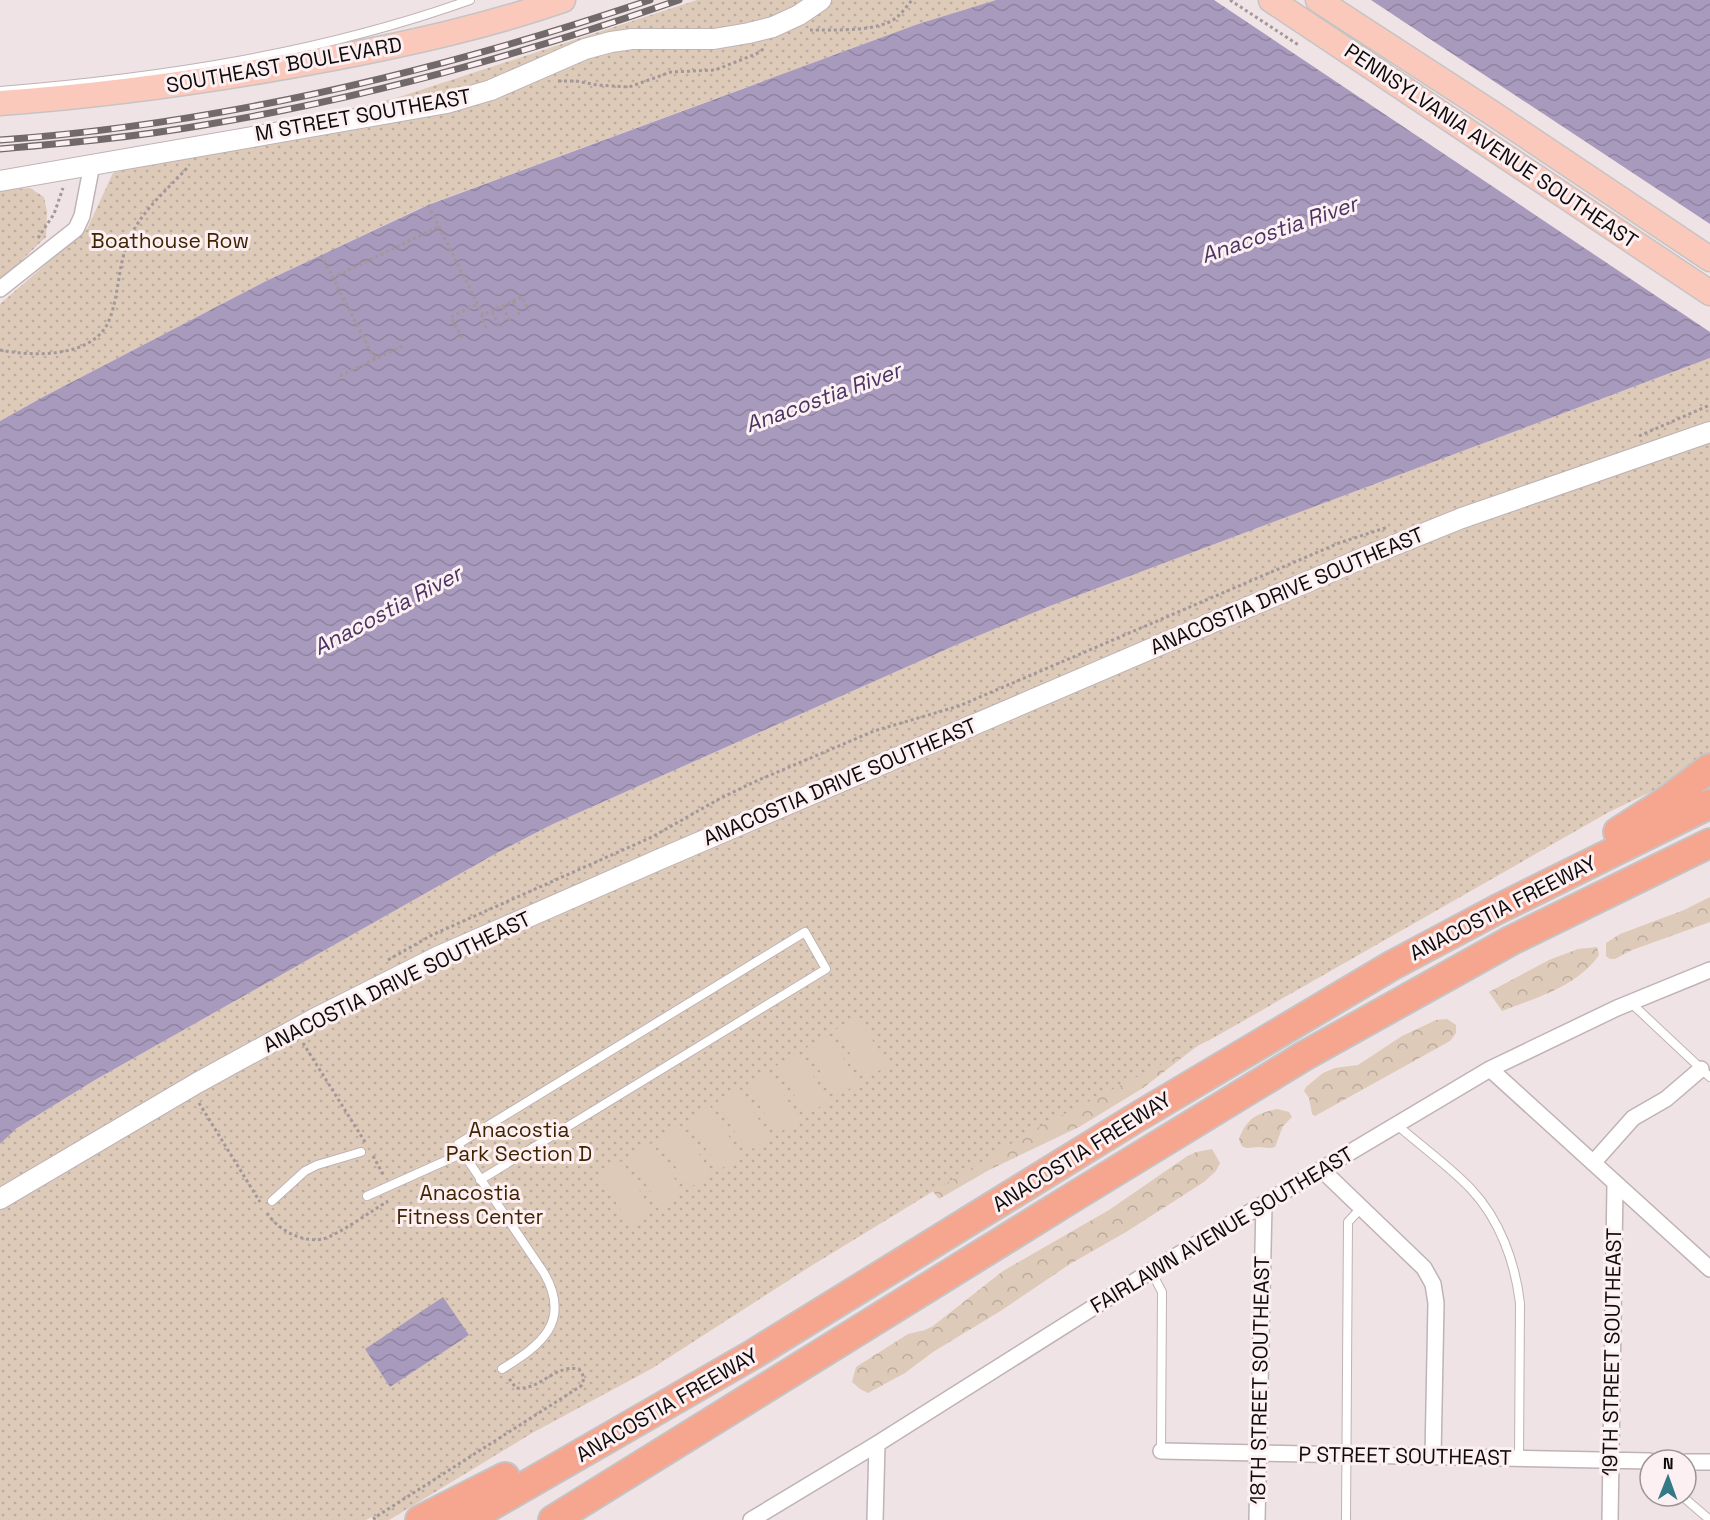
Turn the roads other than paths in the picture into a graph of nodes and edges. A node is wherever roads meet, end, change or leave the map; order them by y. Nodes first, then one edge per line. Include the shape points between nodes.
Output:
1 (470, 0) edge
2 (563, 0) edge
3 (820, 0) edge
4 (1271, 0) edge
5 (1318, 0) edge
6 (0, 91) edge
7 (0, 104) edge
8 (92, 164) junction
9 (0, 181) edge
10 (1710, 259) edge
11 (0, 289) edge
12 (1710, 293) edge
13 (1710, 432) edge
14 (1710, 768) edge
15 (1710, 804) edge
16 (1710, 843) edge
17 (1710, 859) edge
18 (1496, 910) junction
19 (1566, 912) junction
20 (1710, 970) edge
21 (1630, 1002) junction
22 (1490, 1069) junction
23 (1706, 1073) edge
24 (1396, 1125) junction
25 (364, 1149) road end
26 (463, 1153) junction
27 (1593, 1163) junction
28 (1321, 1169) junction
29 (480, 1180) junction
30 (1615, 1184) junction
31 (367, 1196) dead end
32 (0, 1199) edge
33 (272, 1201) dead end
34 (1264, 1204) junction
35 (1361, 1208) junction
36 (1710, 1269) edge
37 (1151, 1271) junction
38 (752, 1355) junction
39 (502, 1369) road end
40 (877, 1444) junction
41 (1161, 1451) joint
42 (1258, 1453) junction
43 (1347, 1455) junction
44 (1433, 1457) junction
45 (1519, 1458) junction
46 (1611, 1460) junction
47 (1638, 1461) edge
48 (646, 1463) junction
49 (1696, 1508) edge
50 (770, 1515) edge
51 (420, 1520) edge
52 (466, 1520) edge
53 (540, 1520) edge
54 (553, 1520) edge
55 (750, 1520) edge
56 (875, 1520) edge
57 (1257, 1520) edge
58 (1346, 1520) edge
59 (1610, 1520) edge
60 (1710, 1520) edge

1 - 6 lane via 348,37 223,64
2 - 7 main road, SOUTHEAST BOULEVARD via 449,33 301,64 152,88
3 - 8 street, M STREET SOUTHEAST via 799,15 749,33 714,39 611,42 491,90 447,103
4 - 12 main road, PENNSYLVANIA AVENUE SOUTHEAST
5 - 10 main road, PENNSYLVANIA AVENUE SOUTHEAST
8 - 9 street, M STREET SOUTHEAST
8 - 11 street via 76,229
13 - 32 street, ANACOSTIA DRIVE SOUTHEAST via 1370,555 496,930 295,1030
14 - 18 highway via 1651,811
15 - 18 highway, ANACOSTIA FREEWAY
16 - 19 highway, ANACOSTIA FREEWAY
17 - 19 highway
18 - 38 highway, ANACOSTIA FREEWAY via 1288,1026
19 - 48 highway, ANACOSTIA FREEWAY via 1304,1056
20 - 21 street, FAIRLAWN AVENUE SOUTHEAST
21 - 22 street, FAIRLAWN AVENUE SOUTHEAST
21 - 23 lane
22 - 24 street, FAIRLAWN AVENUE SOUTHEAST
22 - 27 street
23 - 27 street via 1634,1118
24 - 28 street, FAIRLAWN AVENUE SOUTHEAST
24 - 45 lane via 1470,1189 1509,1252 1520,1303
25 - 33 lane via 317,1165
26 - 29 lane
26 - 29 lane via 458,1144 805,932 826,969
26 - 31 lane
27 - 30 street
28 - 34 street, FAIRLAWN AVENUE SOUTHEAST
28 - 35 street
29 - 39 lane via 544,1273 553,1294 553,1317 544,1339
30 - 36 street
30 - 46 street, 19TH STREET SOUTHEAST
34 - 37 street, FAIRLAWN AVENUE SOUTHEAST
34 - 42 street, 18TH STREET SOUTHEAST
35 - 43 lane via 1348,1222
35 - 44 street via 1424,1268 1433,1284
37 - 40 street, FAIRLAWN AVENUE SOUTHEAST
37 - 41 lane via 1162,1292
38 - 51 highway
38 - 52 highway, ANACOSTIA FREEWAY
40 - 50 street, FAIRLAWN AVENUE SOUTHEAST
40 - 56 street
41 - 42 street, P STREET SOUTHEAST
42 - 43 street, P STREET SOUTHEAST
42 - 57 street, 18TH STREET SOUTHEAST
43 - 44 street, P STREET SOUTHEAST
43 - 58 lane
44 - 45 street, P STREET SOUTHEAST
45 - 46 street, P STREET SOUTHEAST
46 - 47 street, P STREET SOUTHEAST
46 - 59 street, 19TH STREET SOUTHEAST
48 - 53 highway
48 - 54 highway, ANACOSTIA FREEWAY
49 - 60 lane
50 - 55 street, FAIRLAWN AVENUE SOUTHEAST

